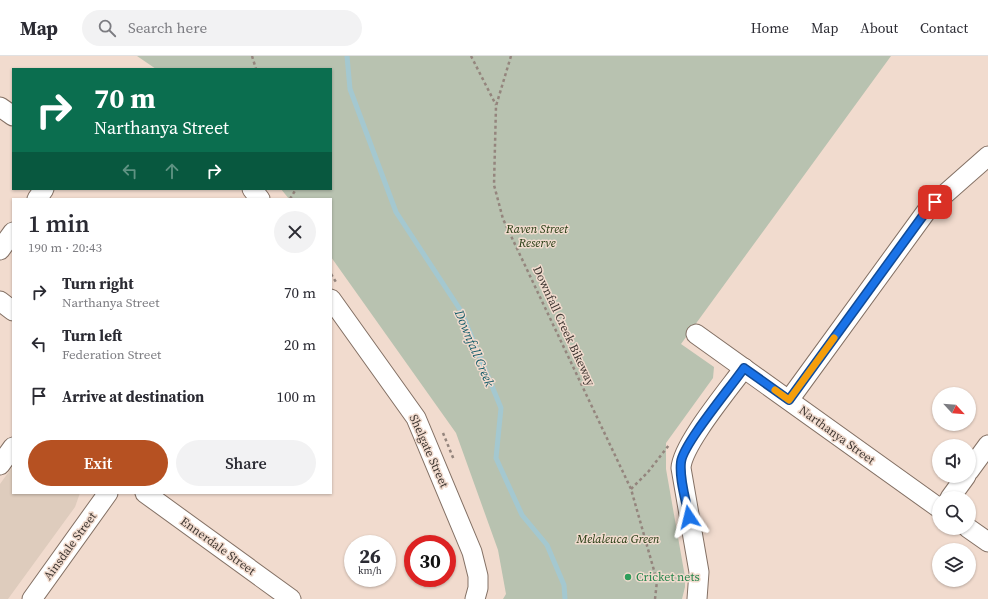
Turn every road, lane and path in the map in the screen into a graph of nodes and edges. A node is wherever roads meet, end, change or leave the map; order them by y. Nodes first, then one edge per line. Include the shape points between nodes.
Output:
1 (252, 56) edge
2 (471, 56) edge
3 (511, 56) edge
4 (256, 68) edge
5 (496, 106) junction
6 (0, 107) edge
7 (12, 115) edge
8 (988, 156) edge
9 (253, 190) edge
10 (259, 198) edge
11 (12, 233) edge
12 (0, 250) edge
13 (332, 300) edge
14 (0, 301) edge
15 (12, 310) edge
16 (696, 334) dead end
17 (744, 368) junction
18 (789, 400) junction
19 (988, 445) edge
20 (12, 449) edge
21 (976, 461) edge
22 (0, 466) edge
23 (107, 494) edge
24 (146, 494) edge
25 (932, 503) edge
26 (976, 534) edge
27 (988, 542) edge
28 (32, 599) edge
29 (292, 599) edge
30 (475, 599) edge
31 (655, 599) edge
32 (697, 599) edge

1 - 4 path
2 - 5 path
3 - 5 path, Downfall Creek Bikeway
5 - 31 path, Downfall Creek Bikeway via 494,185 503,219 631,489 657,580
6 - 7 street
8 - 18 street via 928,209
9 - 10 street
11 - 12 street
13 - 30 street, Shelgate Street via 416,418 472,552 478,576
14 - 15 street
16 - 17 street, Narthanya Street
17 - 18 street, Narthanya Street
17 - 32 street via 690,442 682,458 681,468 699,572
18 - 25 street, Narthanya Street
19 - 21 street
20 - 22 street
23 - 28 street, Ainsdale Street
24 - 29 street, Ennerdale Street
26 - 27 street

